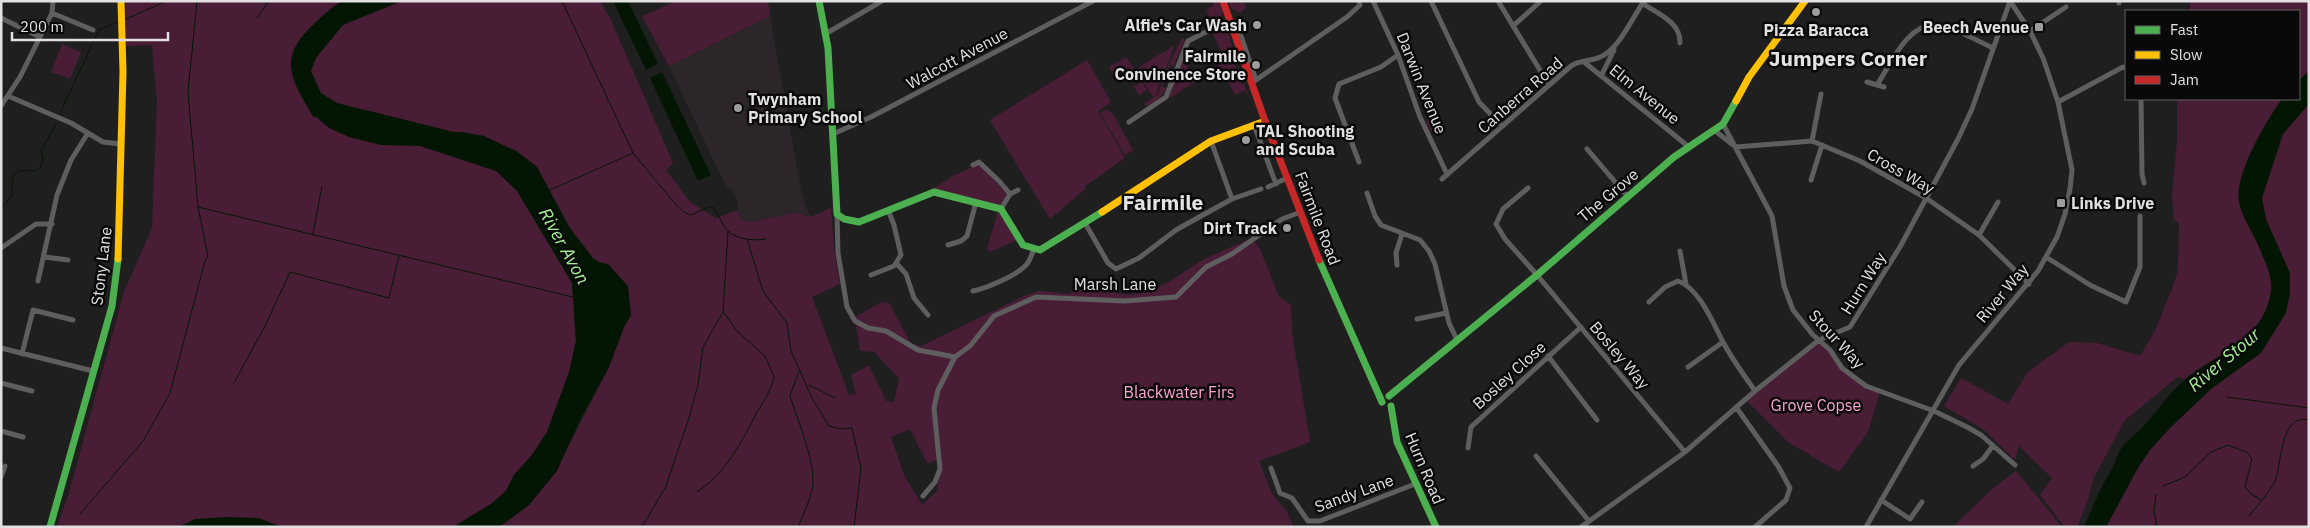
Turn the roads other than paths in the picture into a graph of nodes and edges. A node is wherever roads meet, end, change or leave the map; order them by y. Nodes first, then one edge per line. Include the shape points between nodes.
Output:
1 (53, 1) edge
2 (120, 1) edge
3 (819, 1) edge
4 (882, 1) edge
5 (1093, 1) edge
6 (1223, 1) edge
7 (1365, 1) edge
8 (1373, 1) edge
9 (1431, 1) edge
10 (1498, 1) edge
11 (1541, 1) edge
12 (1805, 1) edge
13 (2010, 1) edge
14 (1643, 2) edge
15 (1359, 3) edge
16 (2066, 7) dead end
17 (52, 13) junction
18 (1, 18) edge
19 (1230, 20) junction
20 (1513, 26) junction
21 (93, 30) dead end
22 (2030, 31) junction
23 (826, 33) junction
24 (40, 37) junction
25 (1619, 40) junction
26 (1680, 43) dead end
27 (1993, 48) junction
28 (1398, 55) junction
29 (1584, 62) junction
30 (2125, 68) edge
31 (1601, 76) junction
32 (1254, 81) junction
33 (1867, 82) dead end
34 (1549, 85) junction
35 (1877, 85) junction
36 (1884, 87) dead end
37 (1821, 94) dead end
38 (8, 96) junction
39 (2141, 100) edge
40 (2058, 102) junction
41 (1, 106) edge
42 (1265, 121) junction
43 (1128, 122) dead end
44 (1723, 124) junction
45 (1254, 125) junction
46 (1502, 126) junction
47 (1714, 130) junction
48 (88, 133) junction
49 (833, 134) junction
50 (1211, 141) junction
51 (1812, 141) junction
52 (121, 144) junction
53 (1822, 146) junction
54 (1690, 147) junction
55 (1736, 147) junction
56 (1587, 149) dead end
57 (1359, 158) dead end
58 (973, 165) dead end
59 (1447, 174) junction
60 (1287, 178) junction
61 (1442, 179) dead end
62 (1811, 180) dead end
63 (2144, 183) dead end
64 (1276, 184) junction
65 (1268, 187) dead end
66 (1528, 188) dead end
67 (1261, 189) dead end
68 (1018, 190) dead end
69 (1367, 193) dead end
70 (1010, 194) junction
71 (1628, 197) junction
72 (1926, 198) junction
73 (1232, 199) junction
74 (976, 202) junction
75 (1998, 202) dead end
76 (1001, 209) junction
77 (888, 210) junction
78 (1301, 212) junction
79 (837, 214) junction
80 (2140, 216) dead end
81 (1085, 223) junction
82 (52, 224) junction
83 (1402, 234) junction
84 (1979, 235) junction
85 (948, 245) dead end
86 (1, 248) edge
87 (1034, 249) junction
88 (1680, 251) dead end
89 (45, 257) junction
90 (2046, 257) junction
91 (68, 260) dead end
92 (897, 264) junction
93 (1397, 265) dead end
94 (871, 275) dead end
95 (1537, 275) junction
96 (38, 281) dead end
97 (1686, 284) junction
98 (2029, 284) junction
99 (973, 291) dead end
100 (1649, 302) dead end
101 (1446, 313) junction
102 (928, 315) dead end
103 (1417, 319) dead end
104 (73, 320) dead end
105 (1581, 327) junction
106 (1457, 340) junction
107 (1819, 340) junction
108 (1723, 342) junction
109 (1, 348) edge
110 (22, 354) junction
111 (1548, 356) junction
112 (955, 357) junction
113 (1688, 367) dead end
114 (93, 371) junction
115 (1, 383) edge
116 (32, 391) dead end
117 (1755, 391) junction
118 (1387, 401) junction
119 (1736, 407) junction
120 (1934, 411) junction
121 (1597, 420) dead end
122 (1, 431) edge
123 (23, 437) dead end
124 (1992, 447) junction
125 (1468, 448) dead end
126 (1684, 452) junction
127 (1536, 456) dead end
128 (2015, 465) dead end
129 (5, 466) dead end
130 (1973, 466) dead end
131 (1271, 468) dead end
132 (1, 477) edge
133 (1416, 484) junction
134 (923, 496) dead end
135 (1881, 500) junction
136 (1922, 502) dead end
137 (1589, 521) junction
138 (50, 527) edge
139 (1436, 527) edge
140 (1581, 527) edge
141 (1755, 527) edge
142 (1866, 527) edge

1 - 17 street
2 - 52 street, Stony Lane via 123,26
3 - 23 street
4 - 23 street
5 - 49 street, Walcott Avenue
6 - 19 street, Fairmile Road
7 - 15 street
8 - 28 street, Darwin Avenue
9 - 46 street via 1479,102
10 - 20 street
11 - 20 street
12 - 44 street, The Grove via 1749,77
13 - 22 street, River Way
13 - 27 street, Hurn Way
14 - 25 street, Canberra Road
14 - 26 street via 1676,26 1681,33
15 - 32 street via 1347,17
16 - 22 street
17 - 21 street
17 - 24 street
18 - 24 street
19 - 32 street, Fairmile Road
19 - 43 street via 1188,41 1166,97
20 - 34 street
22 - 40 street, River Way
23 - 49 street
24 - 38 street
25 - 29 street, Canberra Road via 1605,55
25 - 31 street, Canberra Road
27 - 35 street via 1939,25 1925,27 1911,34
27 - 72 street, Hurn Way via 1972,108
28 - 57 street via 1381,67 1339,84 1336,90 1335,98
28 - 59 street, Darwin Avenue via 1420,117
29 - 31 street, Elm Avenue
29 - 34 street, Canberra Road via 1576,62
30 - 40 street
31 - 54 street, Elm Avenue
32 - 42 street, Fairmile Road
33 - 35 street
34 - 46 street, Canberra Road
35 - 36 street
37 - 51 street
38 - 41 street
38 - 48 street
39 - 63 street
40 - 90 street, River Way via 2072,170 2065,214
42 - 45 street
42 - 60 street, Fairmile Road
44 - 47 street, The Grove
44 - 55 street, Stour Way
45 - 50 street
45 - 64 street, Fairmile Road
46 - 59 street, Canberra Road
47 - 54 street, The Grove
47 - 55 street, Stour Way
48 - 52 street via 103,142
48 - 82 street via 71,160 58,195
49 - 79 street
50 - 73 street
50 - 81 street
51 - 53 street, Cross Way
51 - 55 street
52 - 114 street, Stony Lane via 117,275 112,306
53 - 62 street
53 - 72 street, Cross Way via 1860,160
54 - 71 street, The Grove
55 - 107 street, Stour Way via 1772,216 1784,286 1793,310
56 - 71 street
58 - 70 street via 978,162
59 - 61 street, Canberra Road
60 - 64 street
60 - 78 street, Fairmile Road
64 - 65 street
66 - 95 street, Bosley Way via 1503,209 1496,224
67 - 73 street
68 - 70 street
69 - 83 street via 1378,222
70 - 76 street
71 - 95 street, The Grove
72 - 84 street, Cross Way
72 - 107 street, Hurn Way via 1850,327
73 - 81 street via 1116,269 1108,263
74 - 76 street
74 - 77 street via 934,192
74 - 85 street via 966,236
75 - 84 street
76 - 87 street via 1021,243
77 - 79 street via 859,222
77 - 92 street via 901,252
78 - 112 street, Marsh Lane via 1282,219 1232,254 1206,267 1176,297 1125,301 1036,296 994,316 970,346
78 - 118 street, Fairmile Road via 1374,385
79 - 112 street via 838,253 847,307 855,321 886,332 918,350
80 - 90 street via 2140,267 2126,302 2090,285
81 - 87 street via 1047,247
82 - 86 street via 36,224
82 - 89 street
83 - 93 street via 1396,253
83 - 101 street via 1420,240 1429,251
84 - 98 street, Cross Way
87 - 99 street via 1026,266
88 - 97 street
89 - 91 street
89 - 96 street
90 - 98 street, River Way
92 - 94 street
92 - 102 street via 906,274 914,298
95 - 105 street, Bosley Way
95 - 106 street, The Grove
97 - 100 street via 1678,281 1665,287
97 - 108 street via 1712,317
98 - 120 street, River Way via 1959,365
101 - 103 street
101 - 106 street
104 - 110 street via 33,310
105 - 111 street, Bosley Close
105 - 126 street, Bosley Way
106 - 118 street, The Grove
107 - 117 street, Hurn Way
107 - 120 street, Stour Way via 1842,368 1866,386
108 - 113 street
108 - 117 street
109 - 110 street
110 - 114 street
111 - 121 street
111 - 125 street, Bosley Close via 1471,427
112 - 134 street, Marsh Lane via 938,390 934,408 940,469 935,482
114 - 138 street, Stony Lane
115 - 116 street
117 - 119 street, Hurn Way
118 - 133 street, Hurn Road via 1397,442
119 - 126 street, Hurn Way
119 - 141 street via 1790,488 1786,500
120 - 124 street, Stour Way via 1981,435
120 - 135 street, River Way
122 - 123 street
124 - 128 street, Stour Way
124 - 130 street
126 - 137 street, Hurn Way
127 - 137 street
129 - 132 street
131 - 133 street, Sandy Lane via 1280,493 1292,498 1308,521 1320,521
133 - 139 street, Hurn Road
135 - 136 street via 1910,518
135 - 142 street, River Way
137 - 140 street, Hurn Way

